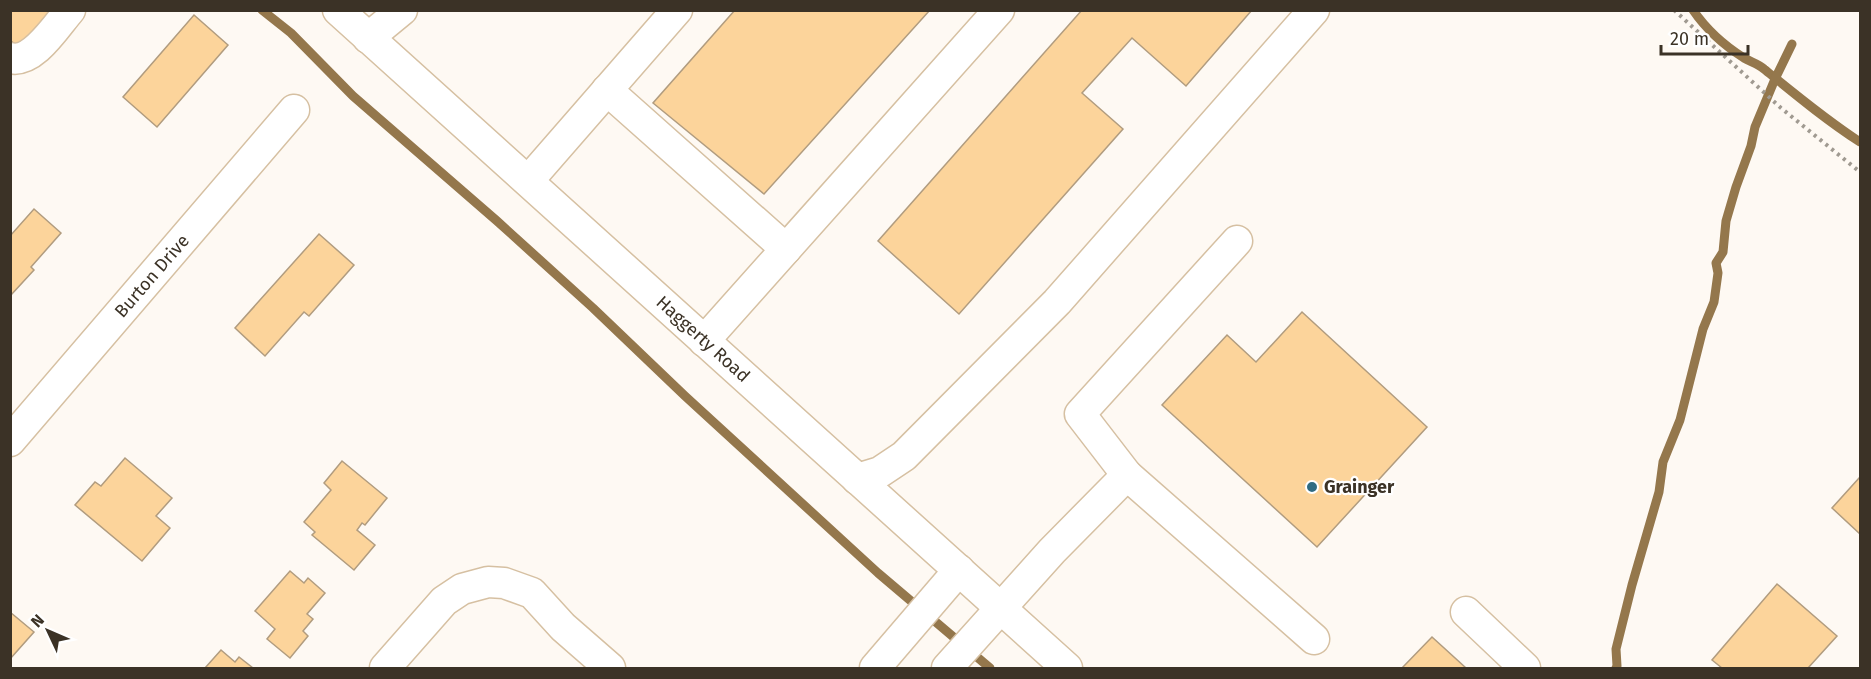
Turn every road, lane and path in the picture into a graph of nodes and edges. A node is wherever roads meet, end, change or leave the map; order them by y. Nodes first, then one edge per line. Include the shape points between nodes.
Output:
1 (70, 10) edge
2 (402, 10) edge
3 (677, 10) edge
4 (999, 10) edge
5 (1314, 10) edge
6 (1674, 10) edge
7 (352, 20) edge
8 (10, 58) edge
9 (607, 90) junction
10 (294, 110) dead end
11 (1860, 172) edge
12 (528, 182) junction
13 (1237, 241) dead end
14 (786, 249) junction
15 (704, 341) junction
16 (10, 441) edge
17 (1127, 475) junction
18 (857, 479) junction
19 (959, 570) junction
20 (1001, 609) junction
21 (1466, 612) dead end
22 (1314, 639) dead end
23 (385, 669) edge
24 (610, 669) edge
25 (875, 669) edge
26 (947, 669) edge
27 (1066, 669) edge
28 (1525, 669) edge

1 - 8 street via 33,53 19,60
2 - 7 street
3 - 9 street
4 - 14 street
5 - 18 street via 1057,302 904,456 880,472
6 - 11 path via 1780,108
7 - 12 street, Haggerty Road
9 - 12 street
9 - 14 street
10 - 16 street, Burton Drive
12 - 15 street, Haggerty Road
13 - 17 street via 1080,414
14 - 15 street
15 - 18 street, Haggerty Road
17 - 20 street
17 - 22 street
18 - 19 street, Haggerty Road
19 - 20 street, Haggerty Road
19 - 25 street
20 - 26 street
20 - 27 street, Haggerty Road
21 - 28 street
23 - 24 street via 444,601 462,589 488,582 532,593 562,627

